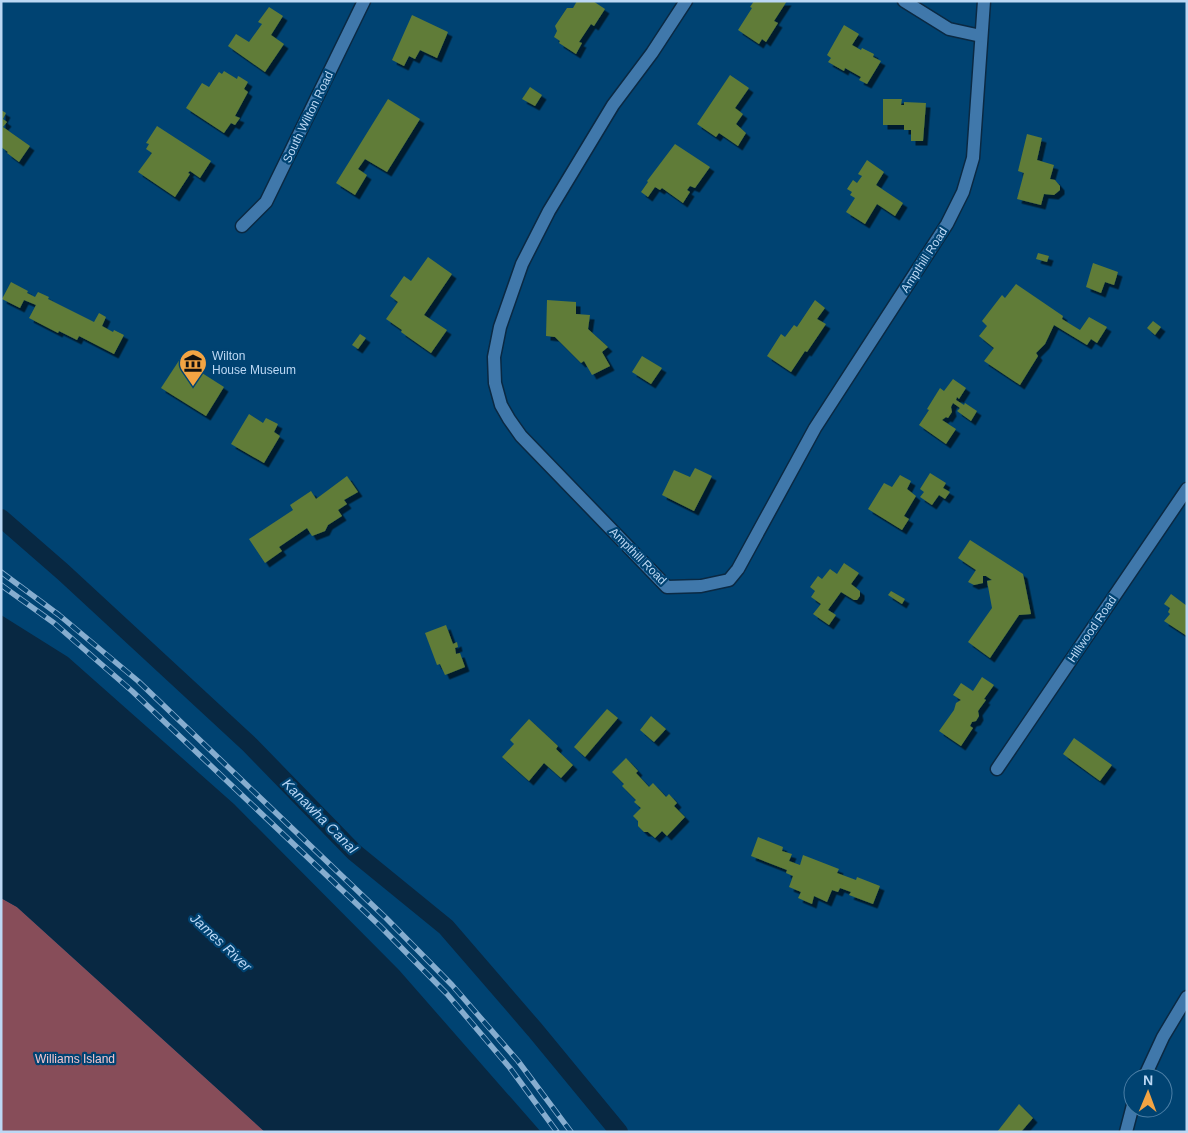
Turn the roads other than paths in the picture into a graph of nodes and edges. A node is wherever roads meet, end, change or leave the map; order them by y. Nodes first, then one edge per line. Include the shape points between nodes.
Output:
1 (364, 1) edge
2 (686, 1) edge
3 (904, 1) edge
4 (984, 1) edge
5 (981, 36) junction
6 (242, 226) dead end
7 (1187, 489) edge
8 (996, 769) dead end
9 (1187, 997) edge
10 (1149, 1068) edge
11 (1130, 1118) edge
12 (1126, 1132) edge

1 - 6 street, South Wilton Road via 266,202
2 - 5 street, Ampthill Road via 614,104 549,211 522,264 500,327 494,357 495,382 501,404 521,436 667,587 701,586 728,580 738,569 815,428 946,224 963,192 973,158
3 - 5 street via 949,29
4 - 5 street, Ampthill Road
7 - 8 street, Hillwood Road
9 - 10 street
11 - 12 street

